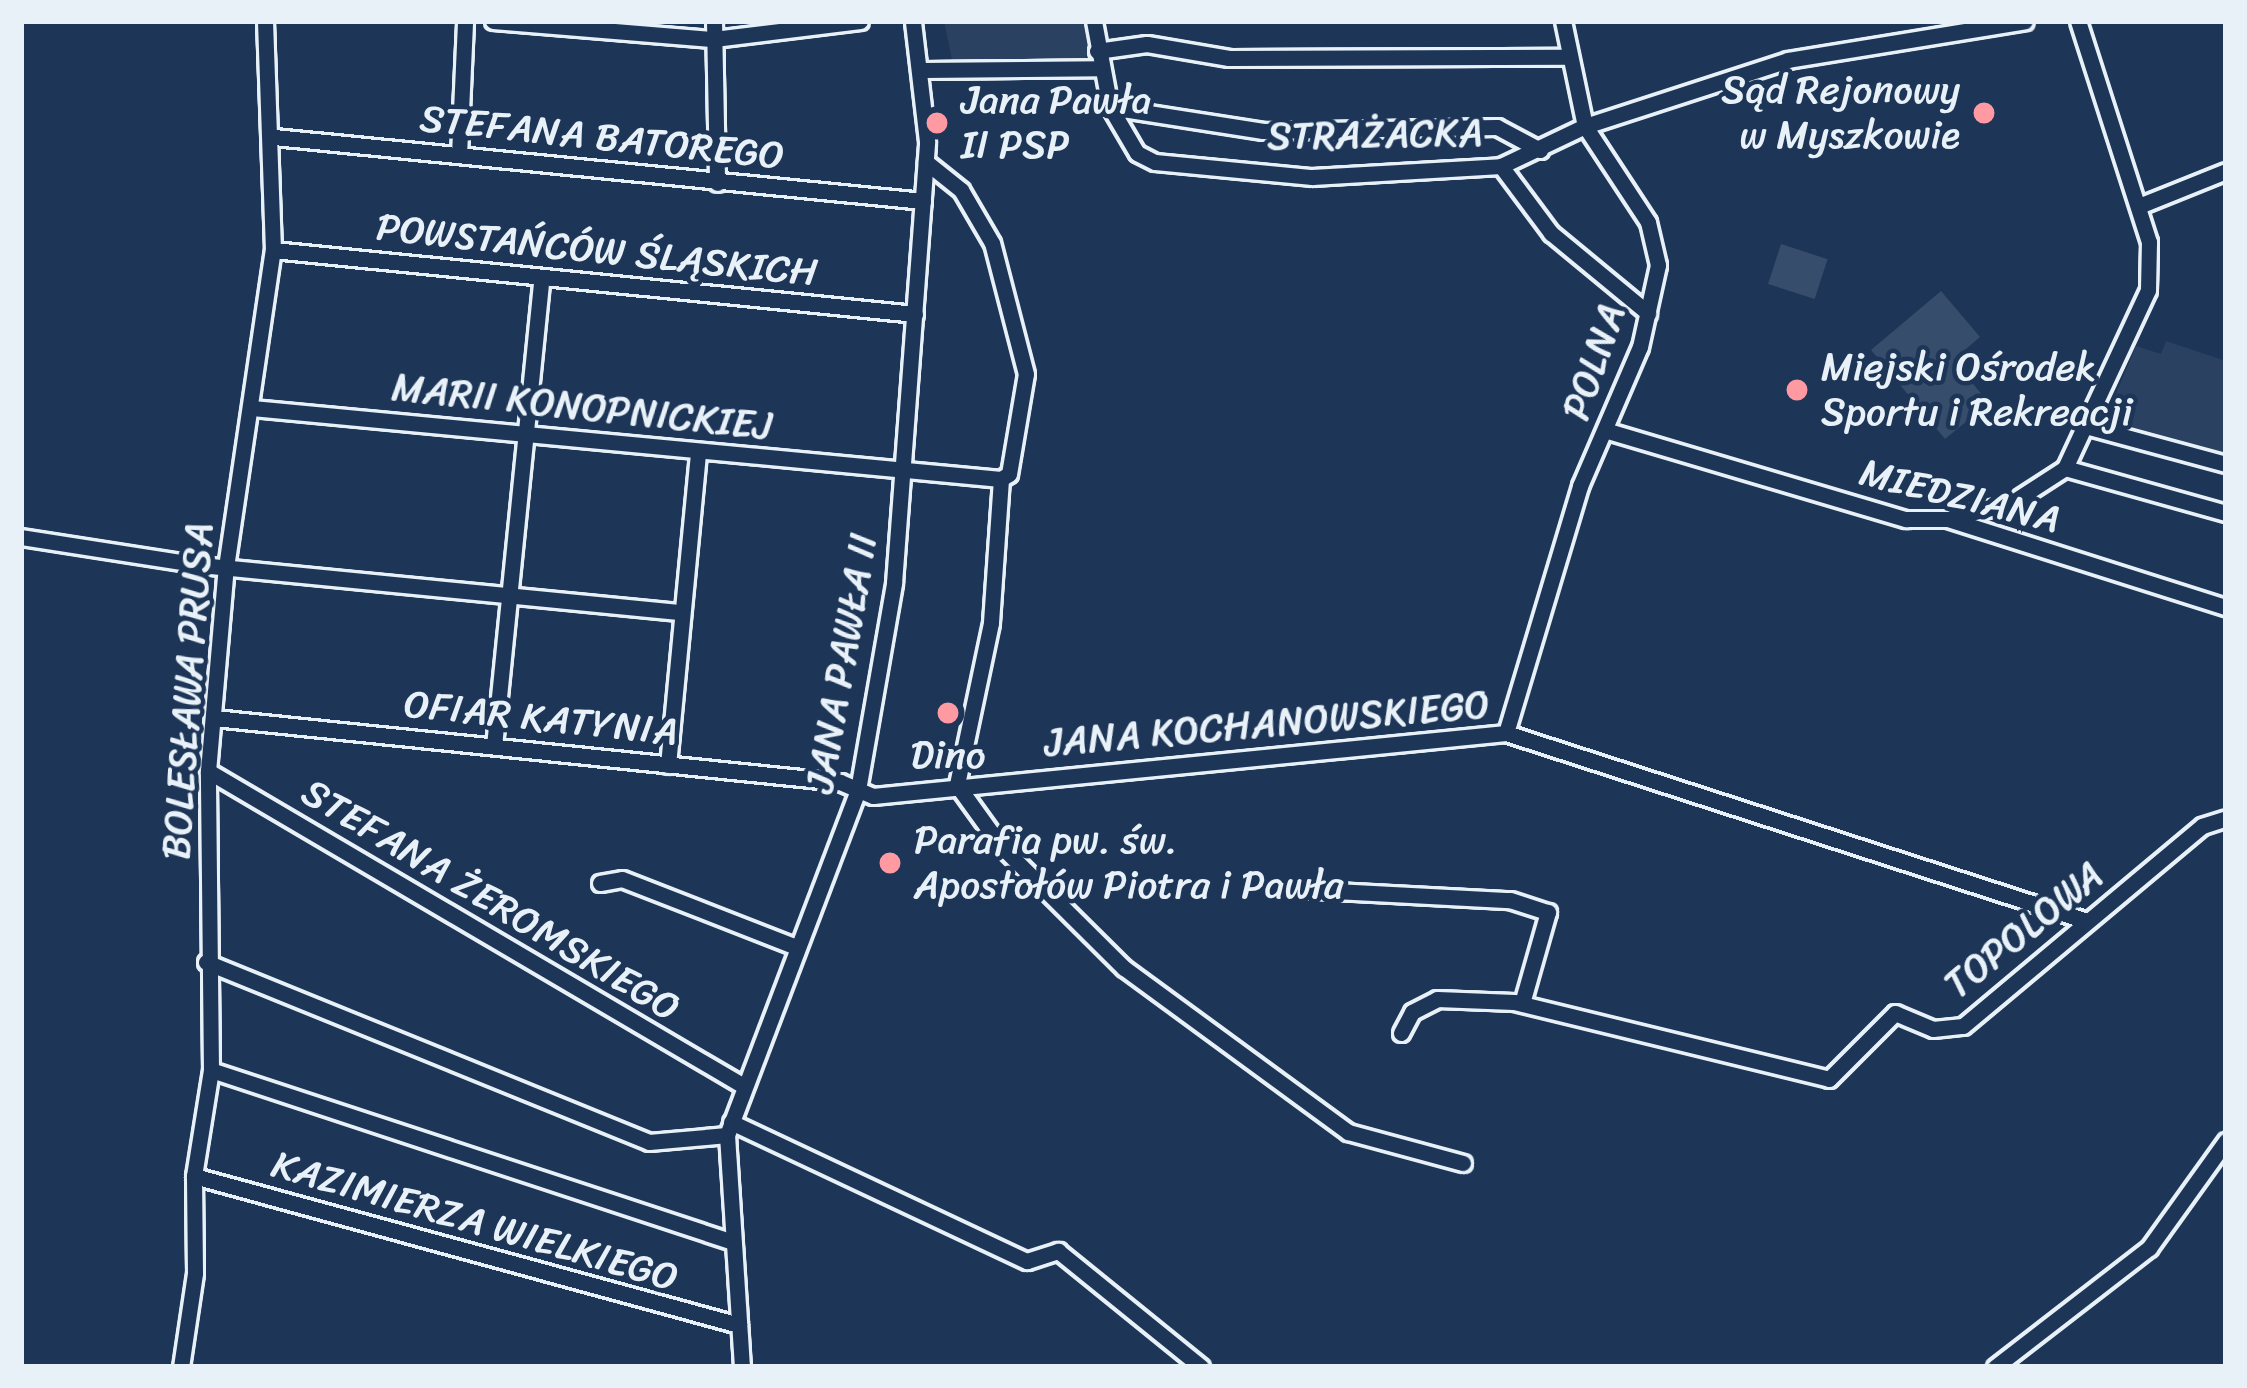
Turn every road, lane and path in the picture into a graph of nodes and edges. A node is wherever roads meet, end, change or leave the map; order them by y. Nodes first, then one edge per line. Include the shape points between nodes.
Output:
1 (266, 21) edge
2 (465, 21) edge
3 (493, 21) edge
4 (860, 21) edge
5 (913, 21) edge
6 (1094, 21) edge
7 (1563, 21) edge
8 (2025, 21) edge
9 (2078, 21) edge
10 (588, 26) edge
11 (714, 30) edge
12 (1570, 57) junction
13 (1099, 60) junction
14 (923, 70) junction
15 (1110, 107) junction
16 (1585, 127) junction
17 (274, 137) junction
18 (1540, 150) junction
19 (459, 155) junction
20 (926, 162) junction
21 (1501, 166) junction
22 (2226, 171) edge
23 (717, 183) junction
24 (923, 201) junction
25 (2139, 206) junction
26 (273, 250) junction
27 (542, 278) junction
28 (1648, 313) junction
29 (915, 314) junction
30 (252, 408) junction
31 (2089, 427) junction
32 (1608, 431) junction
33 (522, 435) junction
34 (698, 452) junction
35 (2226, 464) edge
36 (2065, 468) junction
37 (905, 471) junction
38 (1001, 479) junction
39 (2226, 513) edge
40 (1948, 519) junction
41 (21, 537) edge
42 (226, 567) junction
43 (508, 593) junction
44 (2226, 607) edge
45 (679, 611) junction
46 (214, 718) junction
47 (1506, 734) junction
48 (494, 746) junction
49 (668, 764) junction
50 (208, 770) junction
51 (957, 785) junction
52 (858, 790) junction
53 (2226, 818) edge
54 (600, 883) dead end
55 (1297, 889) dead end
56 (2087, 921) junction
57 (796, 947) junction
58 (206, 962) junction
59 (1522, 1003) junction
60 (1401, 1033) dead end
61 (211, 1070) junction
62 (742, 1085) junction
63 (729, 1128) junction
64 (2226, 1141) edge
65 (1463, 1163) dead end
66 (194, 1176) junction
67 (733, 1242) junction
68 (739, 1325) junction
69 (181, 1367) edge
70 (742, 1367) edge
71 (1201, 1367) edge
72 (1995, 1367) edge

1 - 17 street, BOLESŁAWA PRUSA
2 - 19 street
3 - 10 street
4 - 11 street
5 - 14 street, JANA PAWŁA II
6 - 13 street, STRAŻACKA
7 - 12 street, POLNA
8 - 16 street, STRAŻACKA via 1819,52
9 - 25 street
10 - 11 street
11 - 23 street
12 - 13 street via 1229,58 1147,44
12 - 16 street, POLNA
13 - 14 street
13 - 15 street, STRAŻACKA
14 - 20 street, JANA PAWŁA II
15 - 18 street via 1262,130 1496,127
15 - 21 street, STRAŻACKA via 1129,146 1155,162 1312,177
16 - 18 street, STRAŻACKA
16 - 28 street, POLNA via 1657,242
17 - 19 street, STEFANA BATOREGO
17 - 26 street, BOLESŁAWA PRUSA
18 - 21 street, STRAŻACKA
19 - 23 street, STEFANA BATOREGO
20 - 24 street, JANA PAWŁA II
20 - 38 street via 961,190 992,243 1026,374 1009,474
21 - 28 street via 1552,233
22 - 25 street
23 - 24 street, STEFANA BATOREGO
24 - 29 street, JANA PAWŁA II
25 - 31 street via 2152,255 2148,290
26 - 27 street, POWSTAŃCÓW ŚLĄSKICH
26 - 30 street, BOLESŁAWA PRUSA
27 - 29 street, POWSTAŃCÓW ŚLĄSKICH
27 - 33 street
28 - 32 street, POLNA
29 - 37 street, JANA PAWŁA II
30 - 33 street, MARII KONOPNICKIEJ
30 - 42 street, BOLESŁAWA PRUSA
31 - 35 street
31 - 36 street
32 - 40 street, MIEDZIANA via 1906,519
32 - 47 street, POLNA via 1580,486
33 - 34 street, MARII KONOPNICKIEJ
33 - 43 street
34 - 37 street, MARII KONOPNICKIEJ
34 - 45 street
36 - 39 street
36 - 40 street via 2012,503
37 - 38 street, MARII KONOPNICKIEJ
37 - 52 street, JANA PAWŁA II via 888,635
38 - 51 street via 991,623
40 - 44 street, MIEDZIANA
41 - 42 street
42 - 43 street
42 - 46 street, BOLESŁAWA PRUSA
43 - 45 street
43 - 48 street
45 - 49 street
46 - 48 street, OFIAR KATYNIA
46 - 50 street, BOLESŁAWA PRUSA
47 - 51 street, JANA KOCHANOWSKIEGO
47 - 56 street, JANA KOCHANOWSKIEGO
48 - 49 street, OFIAR KATYNIA
49 - 52 street, OFIAR KATYNIA
50 - 58 street, BOLESŁAWA PRUSA
50 - 62 street, STEFANA ŻEROMSKIEGO
51 - 52 street, JANA KOCHANOWSKIEGO via 873,796
51 - 65 street via 1001,846 1124,968 1348,1132
52 - 57 street, JANA PAWŁA II
53 - 56 street, TOPOLOWA via 2202,826
54 - 57 street via 622,880
55 - 59 street via 1510,900 1548,912
56 - 59 street, TOPOLOWA via 1964,1025 1933,1029 1895,1013 1838,1074 1815,1081
57 - 62 street, JANA PAWŁA II
58 - 61 street, BOLESŁAWA PRUSA
58 - 63 street via 650,1142
59 - 60 street, TOPOLOWA via 1437,999 1412,1012
61 - 66 street, BOLESŁAWA PRUSA
61 - 67 street
62 - 63 street, JANA PAWŁA II
63 - 67 street, JANA PAWŁA II
63 - 71 street via 1027,1261 1058,1251
64 - 72 street via 2149,1248
66 - 68 street, KAZIMIERZA WIELKIEGO
66 - 69 street, BOLESŁAWA PRUSA via 195,1273
67 - 68 street, JANA PAWŁA II
68 - 70 street, JANA PAWŁA II

